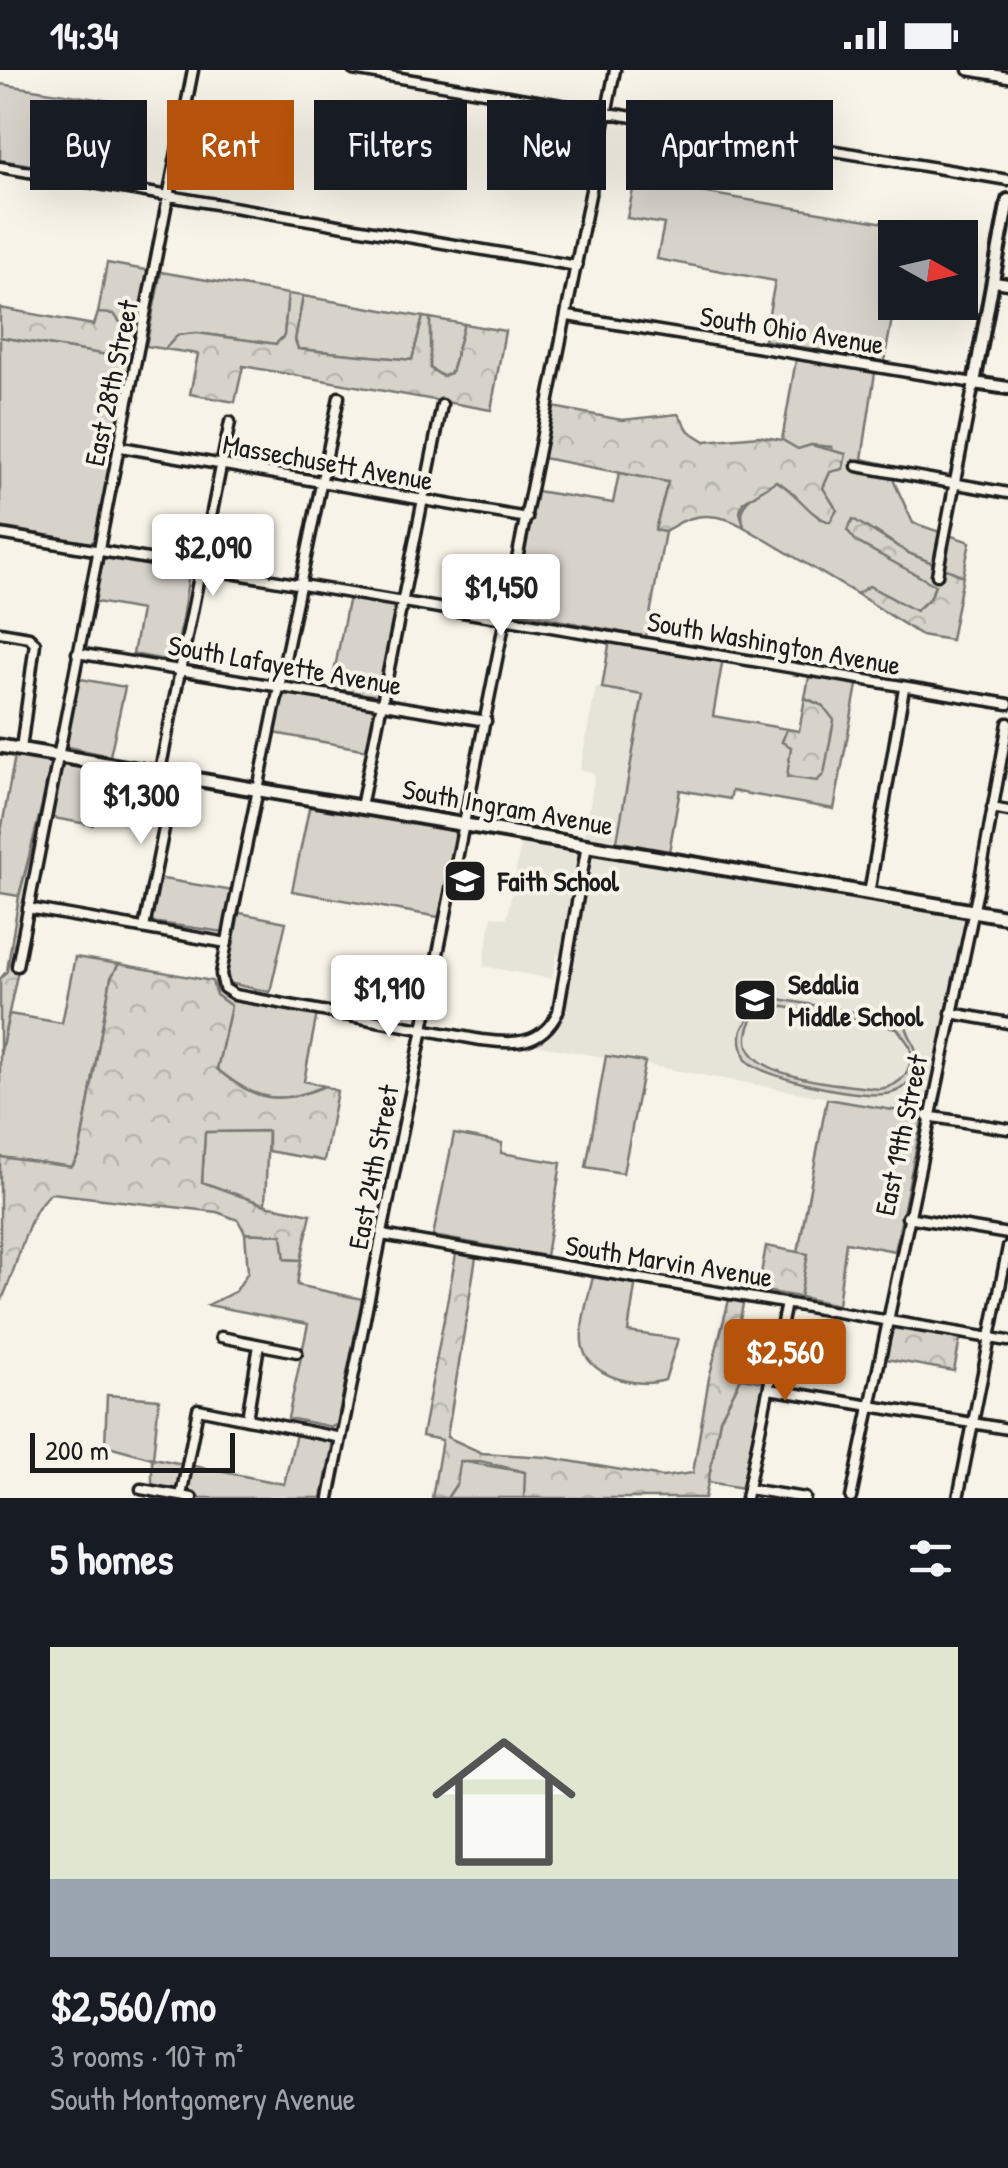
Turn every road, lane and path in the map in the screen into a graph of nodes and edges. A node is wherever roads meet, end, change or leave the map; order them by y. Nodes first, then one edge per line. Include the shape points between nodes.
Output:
1 (193, 70) edge
2 (353, 70) edge
3 (615, 70) edge
4 (968, 70) edge
5 (1008, 76) edge
6 (534, 100) edge
7 (606, 112) joint
8 (0, 167) edge
9 (1008, 180) edge
10 (591, 190) edge
11 (170, 196) junction
12 (1008, 200) edge
13 (577, 266) junction
14 (994, 282) junction
15 (1008, 284) edge
16 (568, 316) junction
17 (974, 383) junction
18 (1008, 388) edge
19 (339, 397) dead end
20 (442, 405) dead end
21 (230, 422) dead end
22 (121, 447) junction
23 (857, 466) dead end
24 (222, 467) junction
25 (953, 484) junction
26 (321, 485) junction
27 (1008, 493) edge
28 (424, 502) junction
29 (527, 518) junction
30 (0, 534) edge
31 (99, 550) junction
32 (200, 568) junction
33 (936, 575) dead end
34 (300, 586) junction
35 (404, 604) junction
36 (506, 621) junction
37 (0, 632) edge
38 (78, 652) junction
39 (178, 670) junction
40 (280, 686) junction
41 (904, 688) junction
42 (382, 704) junction
43 (1008, 704) edge
44 (486, 721) junction
45 (1008, 723) edge
46 (0, 746) edge
47 (20, 749) junction
48 (57, 756) junction
49 (160, 771) junction
50 (174, 774) junction
51 (258, 789) junction
52 (361, 807) junction
53 (992, 808) junction
54 (1008, 811) edge
55 (465, 825) junction
56 (587, 845) junction
57 (868, 894) junction
58 (28, 908) junction
59 (972, 912) junction
60 (1008, 917) edge
61 (144, 928) junction
62 (227, 942) junction
63 (17, 966) dead end
64 (951, 1013) junction
65 (1008, 1023) edge
66 (424, 1029) junction
67 (927, 1116) junction
68 (1008, 1129) edge
69 (907, 1217) junction
70 (1008, 1234) edge
71 (382, 1235) junction
72 (1008, 1247) edge
73 (786, 1303) junction
74 (888, 1322) junction
75 (220, 1337) dead end
76 (990, 1338) junction
77 (1008, 1341) edge
78 (259, 1344) junction
79 (297, 1352) dead end
80 (769, 1389) junction
81 (870, 1407) junction
82 (247, 1418) junction
83 (973, 1423) junction
84 (1008, 1430) edge
85 (341, 1438) junction
86 (141, 1489) dead end
87 (747, 1494) edge
88 (181, 1496) edge
89 (192, 1498) edge
90 (329, 1498) edge
91 (805, 1498) edge
92 (851, 1498) edge
93 (958, 1498) edge

1 - 11 street, East 28th Street
2 - 6 street
3 - 7 street, East 24th Street
4 - 5 street
7 - 9 street
8 - 11 street
10 - 13 street, East 24th Street
11 - 13 street
11 - 22 street, East 28th Street
12 - 14 street
13 - 16 street, East 24th Street
14 - 15 street
14 - 17 street
16 - 17 street, South Ohio Avenue
16 - 29 street, East 24th Street
17 - 18 street, South Ohio Avenue
17 - 25 street
19 - 26 street
20 - 28 street
21 - 24 street
22 - 24 street, Massechusett Avenue
22 - 31 street, East 28th Street
23 - 25 street
24 - 26 street, Massechusett Avenue
24 - 32 street
25 - 27 street
25 - 33 street
26 - 28 street, Massechusett Avenue
26 - 34 street
28 - 29 street, Massechusett Avenue
28 - 35 street
29 - 36 street, East 24th Street
30 - 31 street, South Washington Avenue
31 - 32 street, South Washington Avenue
31 - 38 street, East 28th Street
32 - 34 street, South Washington Avenue
32 - 39 street
34 - 35 street, South Washington Avenue
34 - 40 street
35 - 36 street, South Washington Avenue
35 - 42 street
36 - 41 street, South Washington Avenue
36 - 44 street, East 24th Street
37 - 47 street via 35,643
38 - 39 street, South Lafayette Avenue
38 - 48 street, East 28th Street
39 - 40 street, South Lafayette Avenue
39 - 49 street
40 - 42 street, South Lafayette Avenue
40 - 51 street
41 - 43 street, South Washington Avenue
41 - 57 street
42 - 44 street, South Lafayette Avenue
42 - 52 street
44 - 55 street, East 24th Street
45 - 53 street, East 19th Street
46 - 47 main road, South Ingram Avenue
47 - 48 main road, South Ingram Avenue
48 - 49 main road, South Ingram Avenue
48 - 58 street, East 28th Street
49 - 50 main road, South Ingram Avenue
50 - 51 main road, South Ingram Avenue
50 - 61 street
51 - 52 main road, South Ingram Avenue
51 - 62 street
52 - 55 main road, South Ingram Avenue
53 - 54 street
53 - 59 street, East 19th Street
55 - 56 main road, South Ingram Avenue
55 - 66 street, East 24th Street
56 - 57 main road, South Ingram Avenue
56 - 66 street via 563,992 550,1028 516,1044
57 - 59 main road, South Ingram Avenue
58 - 61 street
58 - 63 street, East 28th Street
59 - 60 main road, South Ingram Avenue
59 - 64 street, East 19th Street
61 - 62 street
62 - 66 street via 221,982 228,992
64 - 65 street
64 - 67 street, East 19th Street
66 - 71 street, East 24th Street
67 - 68 street
67 - 69 street, East 19th Street
69 - 70 street
69 - 74 street, East 19th Street
71 - 73 street, South Marvin Avenue
71 - 85 street, East 24th Street
72 - 76 street
73 - 74 street, South Marvin Avenue
73 - 80 street
74 - 76 street, South Marvin Avenue
74 - 81 street, East 19th Street
75 - 78 street
76 - 77 street, South Marvin Avenue
76 - 83 street
78 - 79 street
78 - 82 street
80 - 81 street
80 - 87 street
81 - 83 street
81 - 92 street, East 19th Street
82 - 85 street
82 - 88 street via 198,1408
83 - 84 street
83 - 93 street
85 - 90 street, East 24th Street
86 - 88 street
87 - 91 street
88 - 89 street

